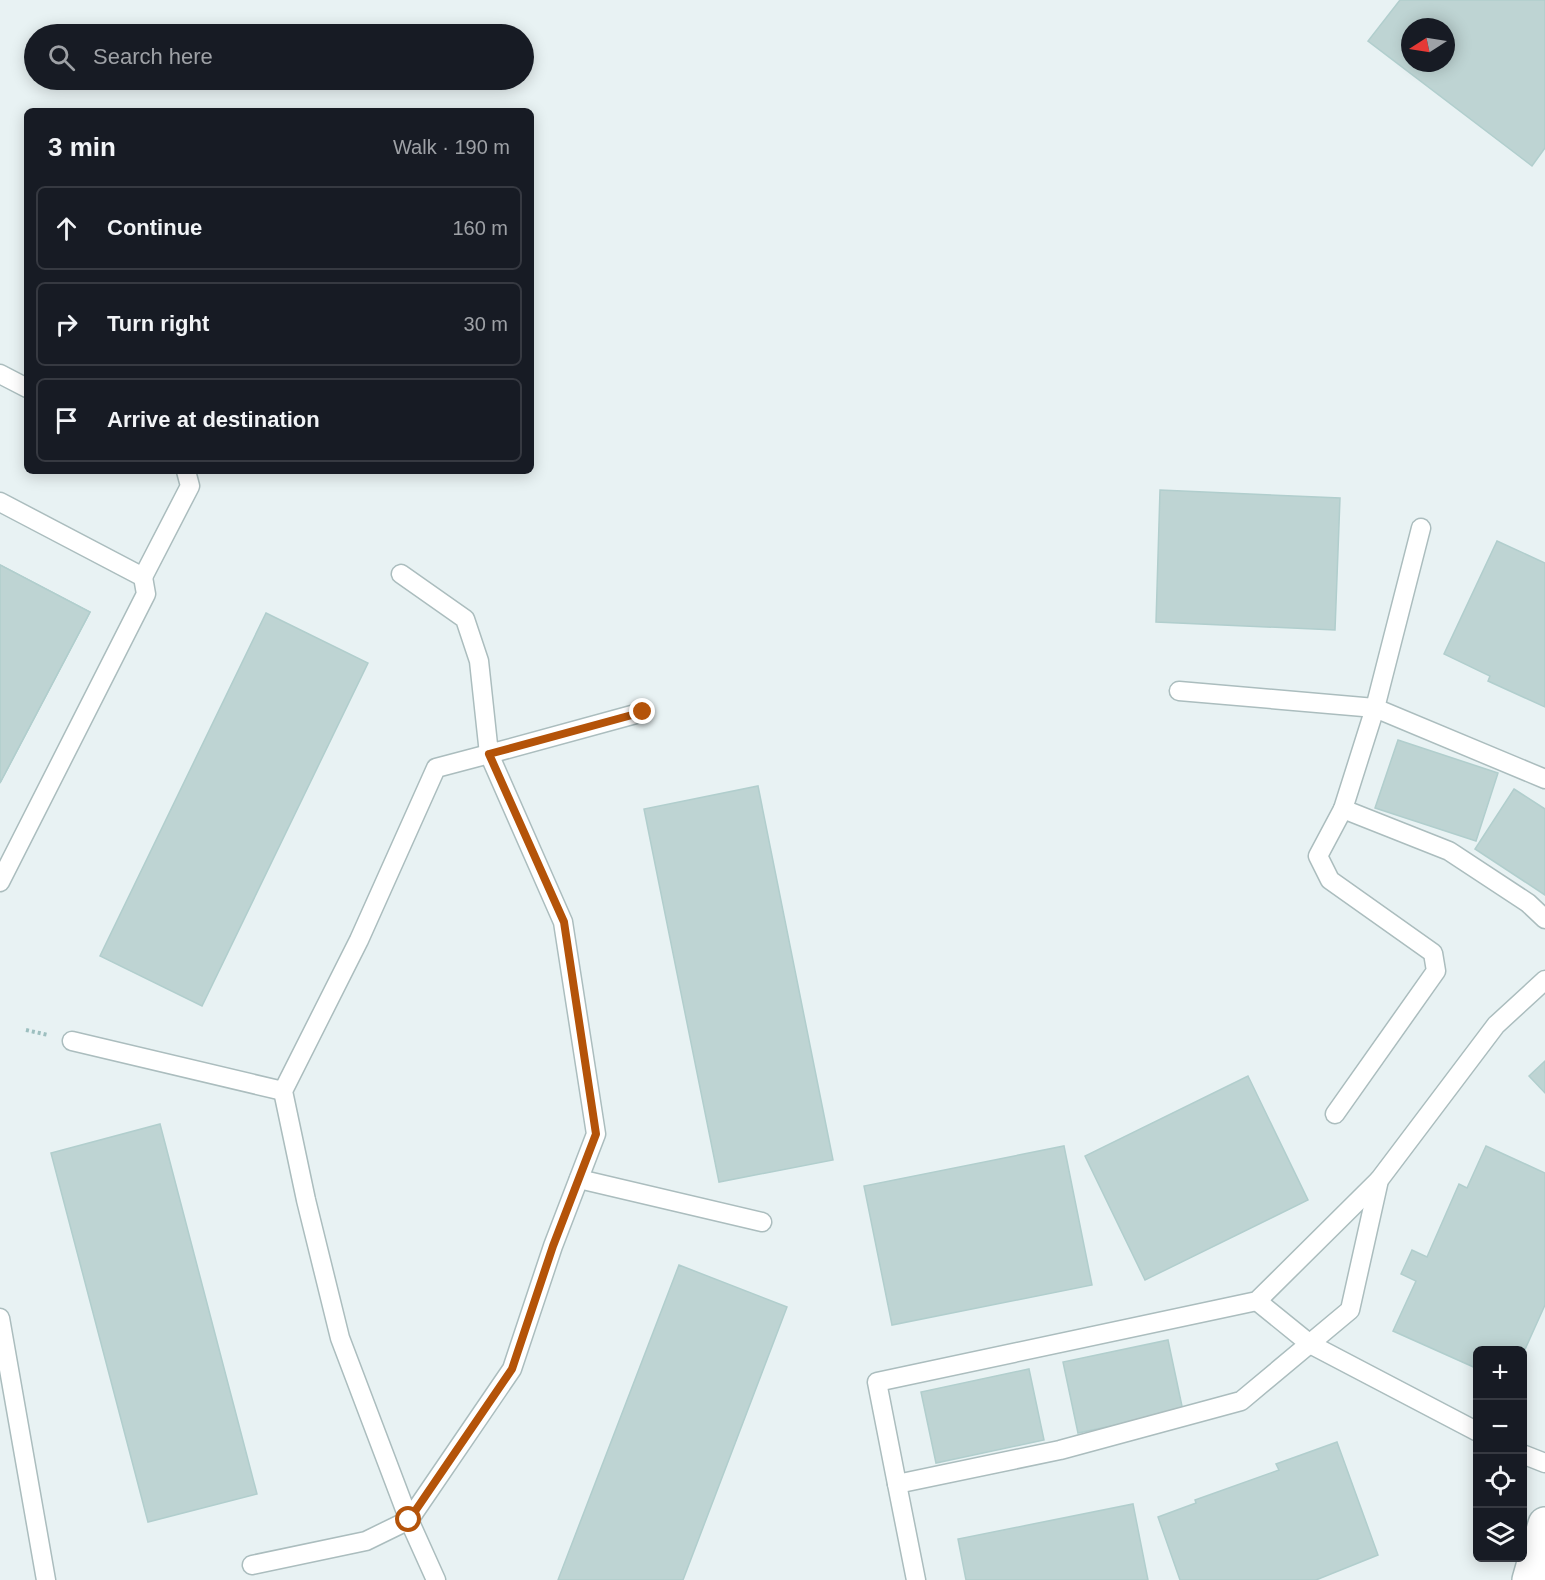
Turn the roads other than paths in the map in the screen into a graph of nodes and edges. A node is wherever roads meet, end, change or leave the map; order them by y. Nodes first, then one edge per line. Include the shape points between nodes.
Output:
1 (0, 374) edge
2 (24, 386) edge
3 (187, 474) edge
4 (0, 502) edge
5 (1421, 528) dead end
6 (401, 574) dead end
7 (143, 577) junction
8 (1179, 691) dead end
9 (1375, 708) junction
10 (643, 712) dead end
11 (489, 754) junction
12 (1545, 779) edge
13 (1343, 809) junction
14 (0, 882) edge
15 (1545, 919) edge
16 (1545, 980) edge
17 (72, 1041) dead end
18 (283, 1091) junction
19 (1335, 1114) dead end
20 (579, 1179) junction
21 (1379, 1179) junction
22 (762, 1222) dead end
23 (1257, 1301) junction
24 (0, 1318) edge
25 (1310, 1344) junction
26 (4, 1358) edge
27 (1473, 1429) edge
28 (1527, 1456) edge
29 (1545, 1463) edge
30 (897, 1484) junction
31 (409, 1520) junction
32 (1545, 1524) edge
33 (252, 1565) dead end
34 (46, 1580) edge
35 (436, 1580) edge
36 (916, 1580) edge
37 (1529, 1580) edge

1 - 2 lane
3 - 7 lane via 190,486
4 - 7 lane
5 - 9 lane
6 - 11 lane via 465,619 480,661
7 - 14 lane via 146,594
8 - 9 lane
9 - 12 lane
9 - 13 lane
10 - 11 lane
11 - 18 lane via 436,768 359,940
11 - 20 lane via 564,922 596,1134
13 - 15 lane via 1449,851 1528,903
13 - 19 lane via 1318,856 1330,880 1432,953 1436,971
16 - 21 lane via 1496,1025
17 - 18 lane
18 - 31 lane via 340,1338
20 - 22 lane
20 - 31 lane via 512,1369
21 - 23 lane
21 - 25 lane via 1350,1310
23 - 25 lane
23 - 30 lane via 877,1382
24 - 26 lane
25 - 27 lane
25 - 30 lane via 1240,1401 1060,1450
26 - 34 lane
28 - 29 lane
30 - 36 lane
31 - 33 lane via 366,1541
31 - 35 lane
32 - 37 street

